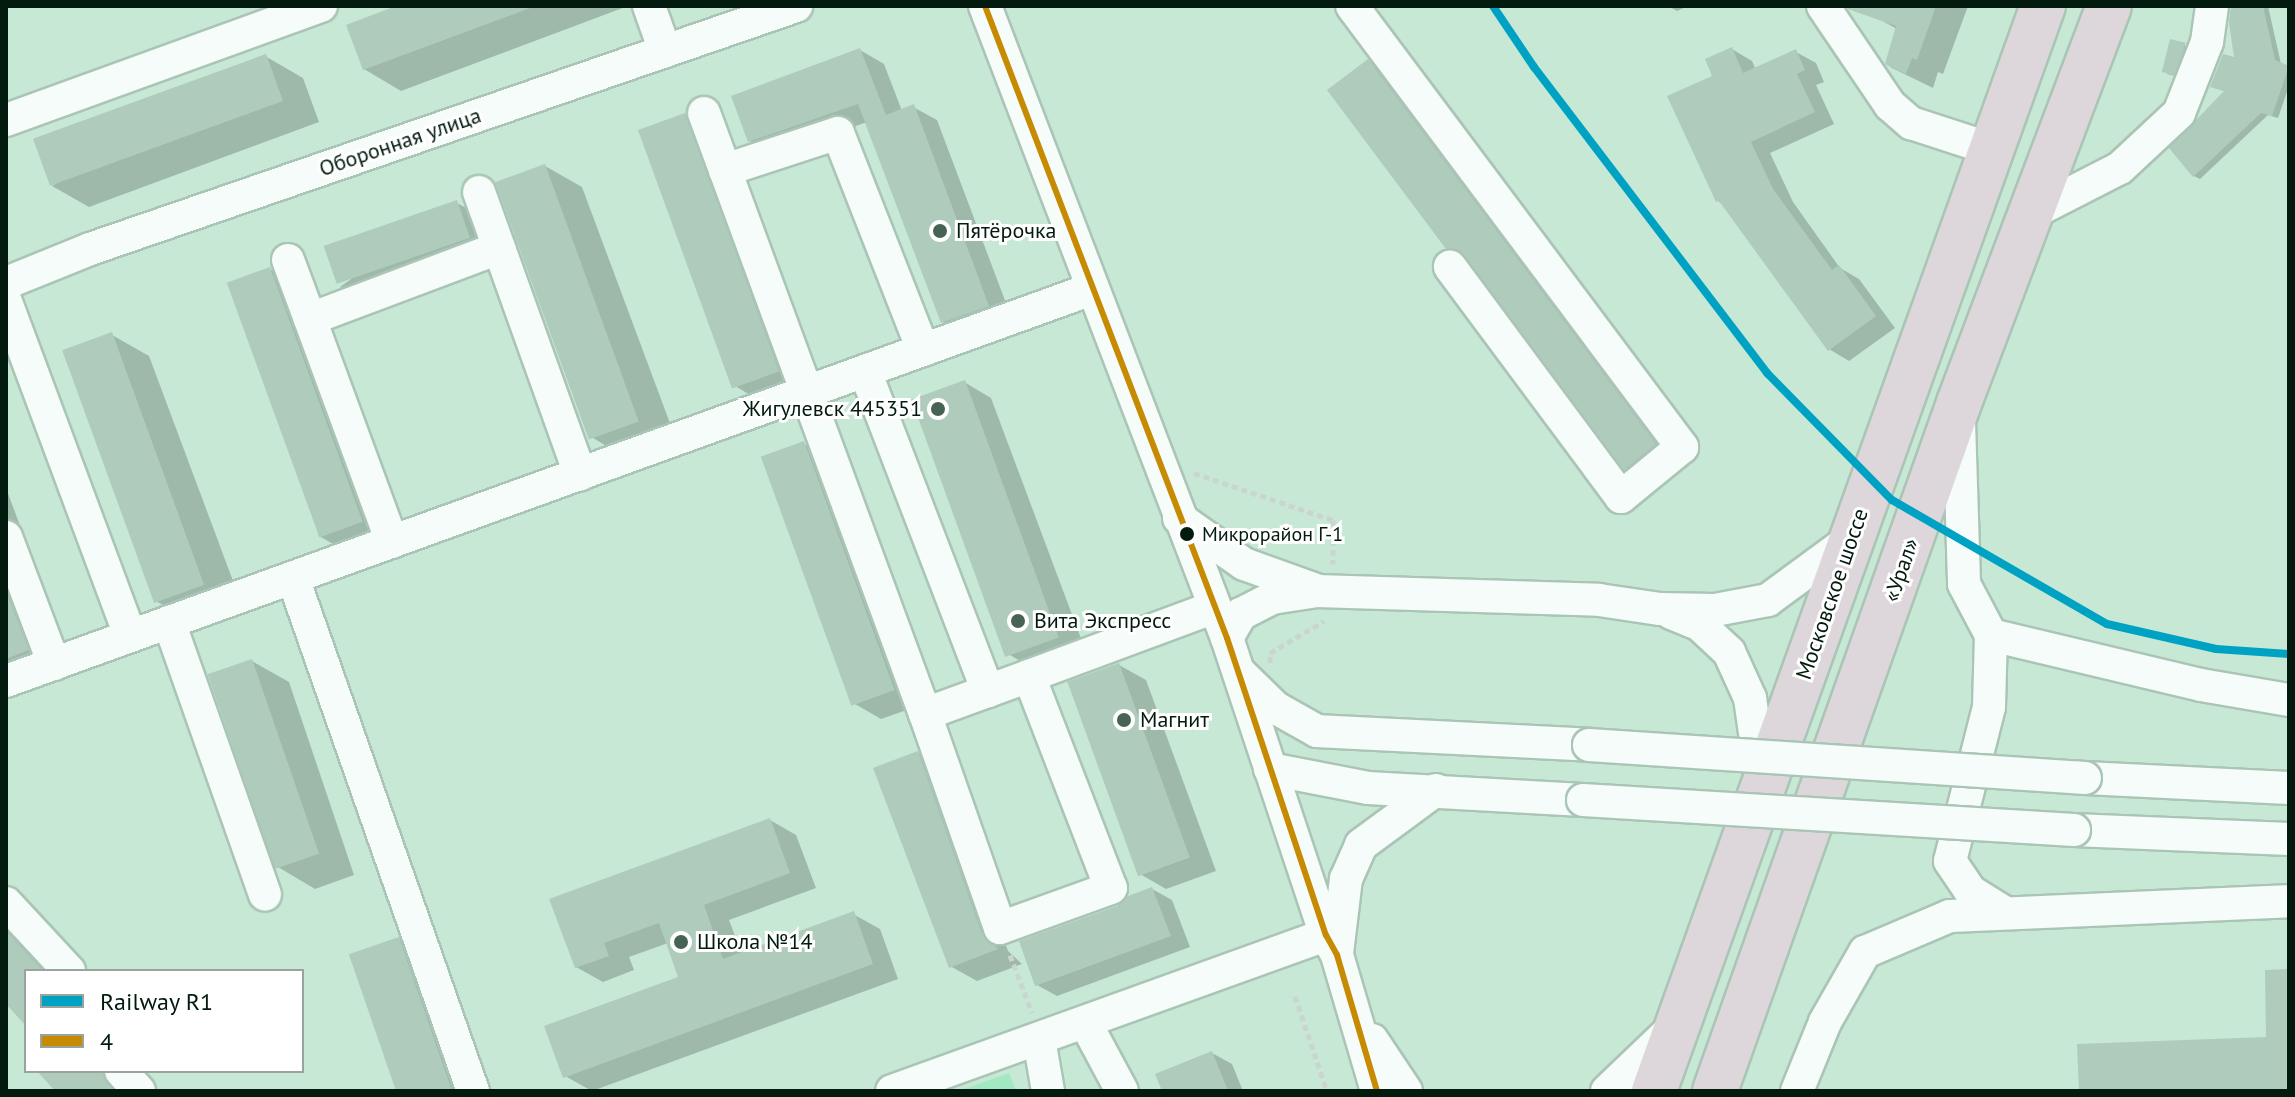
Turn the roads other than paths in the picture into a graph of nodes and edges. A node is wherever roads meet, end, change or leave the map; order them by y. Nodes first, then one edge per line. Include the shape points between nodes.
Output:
1 (321, 6) edge
2 (649, 6) edge
3 (796, 6) edge
4 (985, 6) edge
5 (1352, 6) edge
6 (1823, 6) edge
7 (2043, 6) edge
8 (2109, 6) edge
9 (2212, 6) edge
10 (665, 51) junction
11 (704, 113) dead end
12 (6, 120) edge
13 (1991, 149) junction
14 (725, 170) junction
15 (479, 192) dead end
16 (2030, 214) junction
17 (499, 248) junction
18 (288, 260) dead end
19 (1450, 267) dead end
20 (7, 284) edge
21 (1092, 289) junction
22 (310, 319) junction
23 (923, 350) junction
24 (865, 371) junction
25 (805, 393) junction
26 (1959, 403) junction
27 (580, 474) junction
28 (1178, 517) junction
29 (6, 537) edge
30 (1852, 538) junction
31 (392, 542) junction
32 (293, 578) junction
33 (1327, 591) junction
34 (1215, 607) junction
35 (1660, 609) junction
36 (169, 622) junction
37 (1991, 635) junction
38 (130, 636) junction
39 (1231, 652) junction
40 (54, 664) junction
41 (1029, 676) junction
42 (6, 681) edge
43 (988, 691) junction
44 (2289, 700) edge
45 (925, 714) junction
46 (1270, 769) junction
47 (2289, 788) edge
48 (1436, 790) junction
49 (1764, 790) junction
50 (2289, 839) edge
51 (265, 895) dead end
52 (2289, 901) edge
53 (6, 903) edge
54 (2003, 912) junction
55 (1331, 945) junction
56 (67, 969) edge
57 (1351, 1008) junction
58 (1682, 1020) junction
59 (1085, 1022) junction
60 (1040, 1038) junction
61 (123, 1073) edge
62 (139, 1091) edge
63 (473, 1091) edge
64 (892, 1091) edge
65 (1048, 1091) edge
66 (1122, 1091) edge
67 (1377, 1091) edge
68 (1406, 1091) edge
69 (1607, 1091) edge
70 (1654, 1091) edge
71 (1715, 1091) edge
72 (1797, 1091) edge

1 - 12 street
2 - 10 street
3 - 10 street, Оборонная улица
4 - 21 street
5 - 19 street via 1682,447 1621,497
6 - 13 street via 1890,105 1911,123
7 - 13 highway, Московское шоссе
8 - 16 highway, «Урал»
9 - 16 street via 2207,42 2179,113 2120,168
10 - 20 street, Оборонная улица via 90,249
11 - 14 street
13 - 30 highway, Московское шоссе
14 - 23 street via 838,133
14 - 25 street
15 - 17 street
16 - 26 highway, «Урал»
17 - 22 street
17 - 27 street
18 - 22 street
20 - 38 street
21 - 23 street
21 - 28 street
22 - 31 street
23 - 24 street
24 - 25 street
24 - 43 street
25 - 27 street
25 - 45 street
26 - 37 street via 1964,584
26 - 71 highway, «Урал»
27 - 31 street
28 - 33 street via 1244,564
28 - 34 street
29 - 40 street
30 - 35 street via 1768,600 1715,610
30 - 49 highway, Московское шоссе
31 - 32 street
32 - 36 street
32 - 63 street
33 - 35 street via 1599,600
33 - 39 street via 1272,598 1241,614
34 - 39 street
34 - 41 street
35 - 49 street via 1700,625 1729,652 1750,698
36 - 38 street
36 - 51 street
37 - 44 street via 2201,685
37 - 54 street via 1989,707 1950,861 1970,891
38 - 40 street
39 - 46 street
39 - 47 street, bridge via 1276,708 1317,731
40 - 42 street
41 - 43 street
41 - 45 street via 1111,888 1000,928
43 - 45 street
46 - 48 street via 1368,788
46 - 55 street
48 - 50 street, bridge
48 - 55 street via 1361,845 1346,879
49 - 58 highway, Московское шоссе
52 - 54 street
53 - 56 street
54 - 72 street via 1950,916 1865,952 1825,1022
55 - 57 street
55 - 59 street
57 - 67 street
57 - 68 street
58 - 69 street
58 - 70 highway, Московское шоссе
59 - 60 street
59 - 66 street
60 - 64 street
60 - 65 street
61 - 62 street

